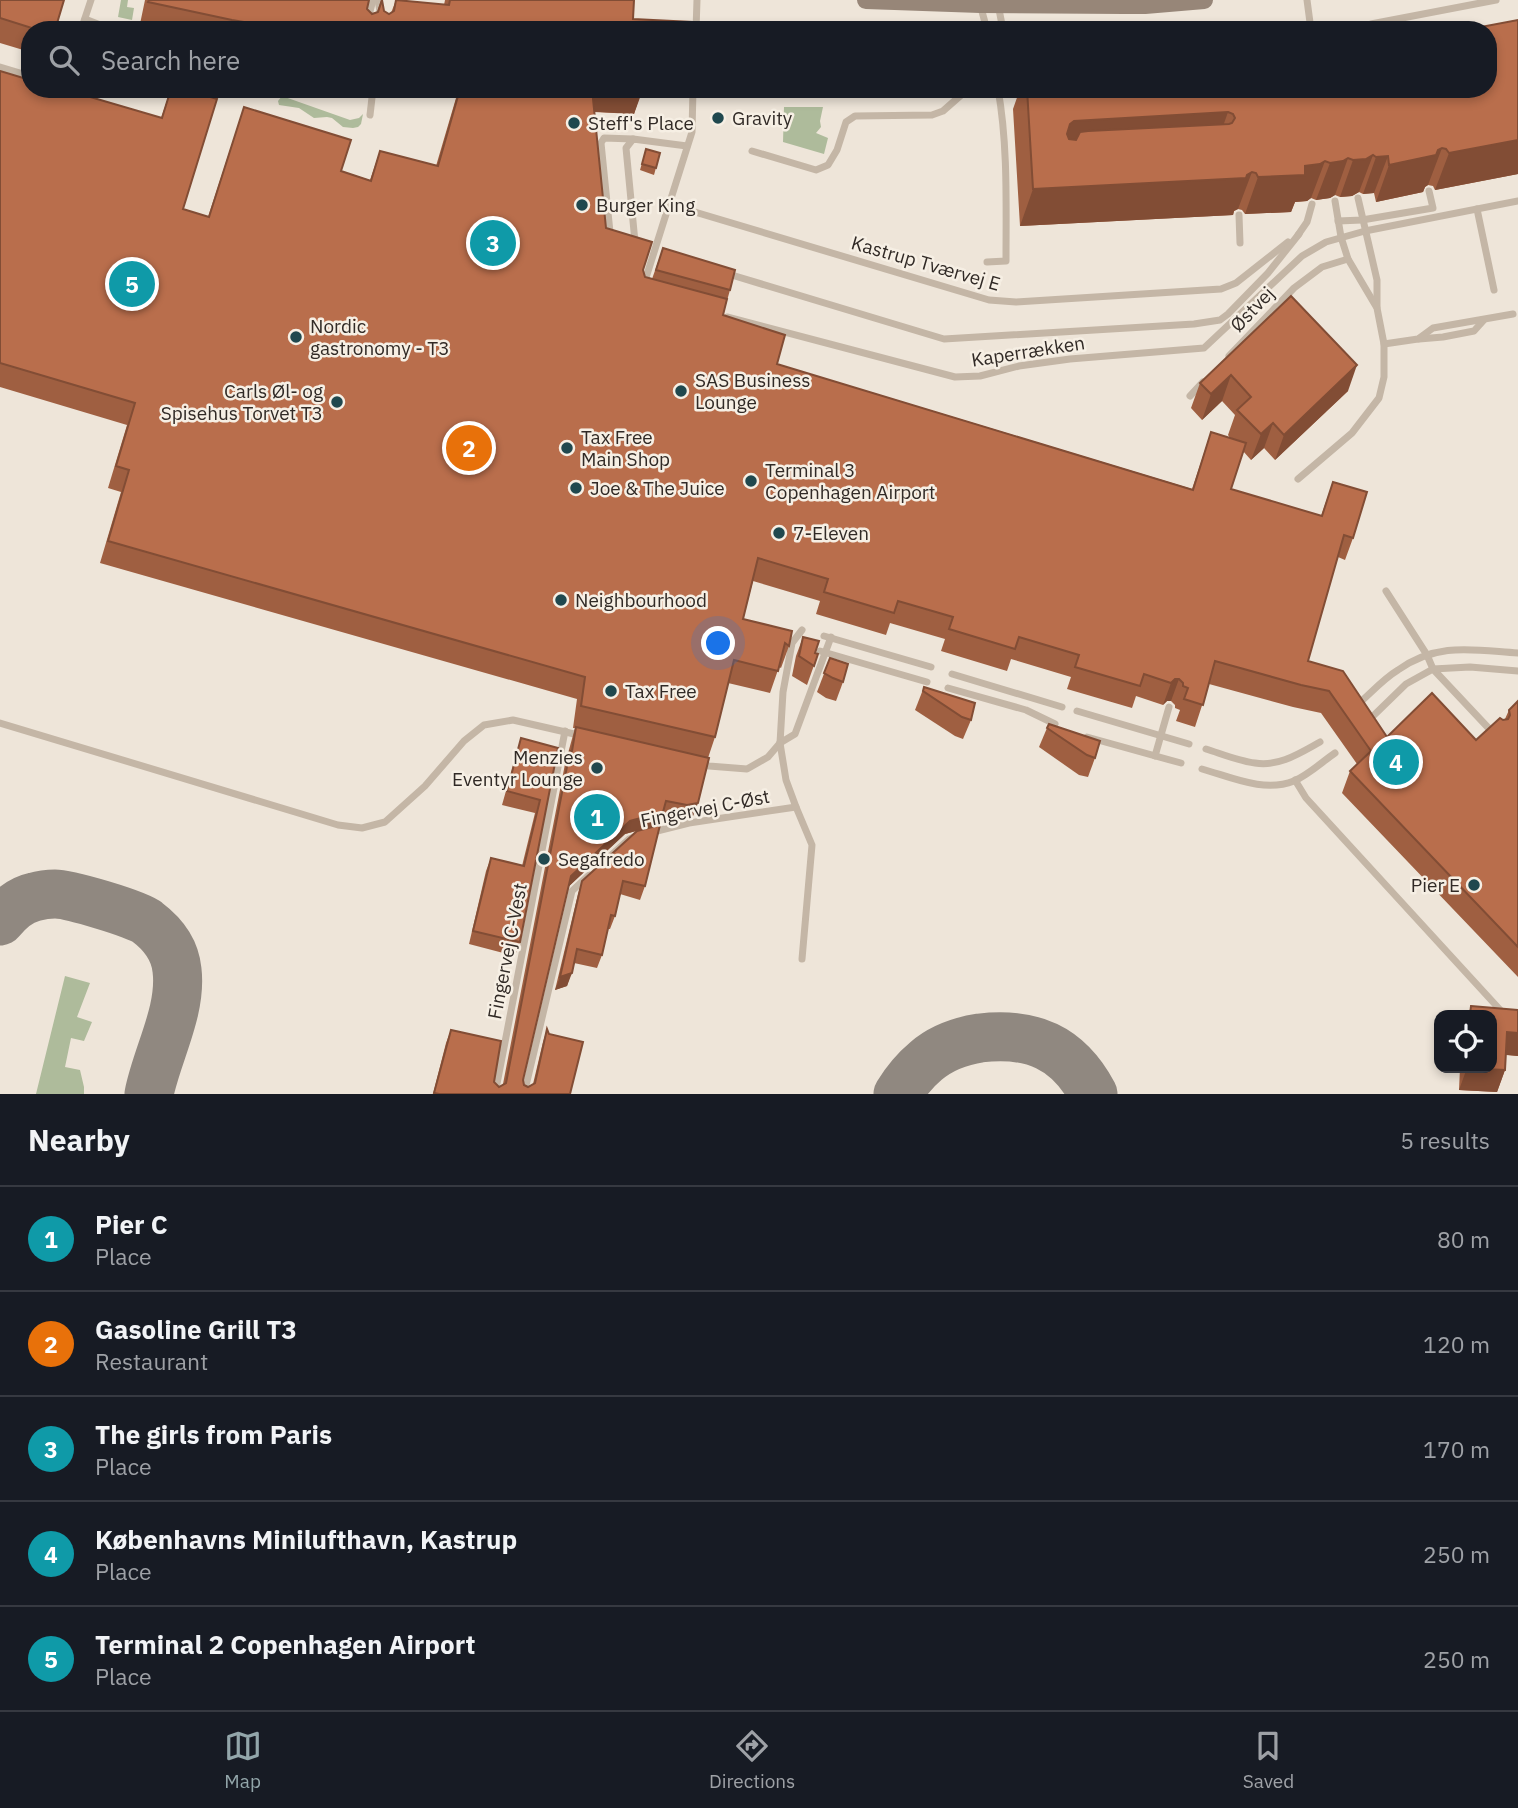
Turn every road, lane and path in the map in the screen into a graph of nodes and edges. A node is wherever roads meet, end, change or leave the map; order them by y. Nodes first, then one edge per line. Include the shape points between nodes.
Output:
1 (91, 0) edge
2 (375, 0) edge
3 (696, 0) edge
4 (866, 0) edge
5 (1204, 0) edge
6 (1307, 0) edge
7 (1496, 0) edge
8 (989, 2) edge
9 (85, 19) joint
10 (90, 21) edge
11 (368, 21) edge
12 (381, 21) edge
13 (695, 21) edge
14 (988, 21) edge
15 (998, 21) edge
16 (1310, 21) edge
17 (1387, 21) edge
18 (0, 67) edge
19 (21, 73) edge
20 (372, 98) edge
21 (693, 98) edge
22 (958, 98) edge
23 (1001, 98) edge
24 (1003, 98) edge
25 (1002, 103) junction
26 (370, 115) dead end
27 (632, 139) junction
28 (687, 146) junction
29 (752, 151) dead end
30 (1429, 191) dead end
31 (1358, 198) dead end
32 (1335, 201) dead end
33 (1518, 201) edge
34 (668, 204) junction
35 (1312, 204) dead end
36 (1477, 209) junction
37 (1240, 215) dead end
38 (1362, 220) junction
39 (1338, 221) junction
40 (1365, 231) junction
41 (1299, 234) junction
42 (1341, 237) junction
43 (635, 242) junction
44 (1240, 243) dead end
45 (664, 255) edge
46 (653, 256) junction
47 (1348, 259) junction
48 (987, 262) dead end
49 (718, 271) edge
50 (1494, 290) dead end
51 (641, 294) edge
52 (1377, 308) junction
53 (1513, 314) dead end
54 (719, 315) edge
55 (1384, 344) junction
56 (1218, 367) edge
57 (1209, 377) edge
58 (1189, 396) dead end
59 (1297, 479) dead end
60 (1386, 591) dead end
61 (802, 630) dead end
62 (823, 652) junction
63 (1518, 653) edge
64 (1427, 655) junction
65 (931, 667) dead end
66 (1433, 669) junction
67 (1518, 671) edge
68 (952, 674) dead end
69 (927, 682) dead end
70 (948, 688) dead end
71 (1357, 705) edge
72 (1169, 706) dead end
73 (1062, 707) dead end
74 (1077, 711) dead end
75 (1369, 720) edge
76 (0, 723) edge
77 (1055, 724) edge
78 (565, 732) junction
79 (1077, 734) edge
80 (1161, 736) junction
81 (1496, 736) edge
82 (592, 738) edge
83 (1320, 742) dead end
84 (780, 743) junction
85 (1189, 744) dead end
86 (1206, 749) dead end
87 (1335, 753) dead end
88 (1155, 756) junction
89 (696, 763) edge
90 (1181, 763) dead end
91 (1202, 769) dead end
92 (1295, 780) junction
93 (796, 807) junction
94 (600, 865) edge
95 (591, 874) edge
96 (802, 959) dead end
97 (1508, 1019) edge
98 (495, 1094) edge
99 (524, 1094) edge

1 - 9 lane
2 - 11 lane
2 - 12 lane
3 - 13 lane
4 - 8 street
5 - 8 street via 1145,5
6 - 16 lane
7 - 17 lane
8 - 14 lane
8 - 15 lane
9 - 10 lane
18 - 19 lane
20 - 26 lane
21 - 28 lane
22 - 29 lane via 932,115 855,116 846,122 828,165 816,170
23 - 25 lane
24 - 25 lane
25 - 48 lane via 1006,261
27 - 28 lane
27 - 43 lane via 626,148
27 - 43 lane via 604,138 601,143 610,232
28 - 34 lane
30 - 38 lane via 1433,208
31 - 38 lane
32 - 39 lane
33 - 36 lane, Kaperrækken
34 - 41 lane, Kastrup Tværvej E via 989,300 1016,302 1222,289
34 - 46 lane
35 - 41 lane, Kastrup Tværvej E
36 - 40 lane, Kaperrækken
36 - 50 lane
37 - 44 lane
38 - 39 lane
38 - 40 lane
39 - 42 lane
40 - 42 lane, Kaperrækken
40 - 52 lane via 1377,280
41 - 49 lane, Kaperrækken via 1228,314 1194,324 944,339
42 - 47 lane
42 - 54 lane, Kaperrækken via 1302,256 1204,348 1070,359 955,377
43 - 46 lane
45 - 46 lane
46 - 51 lane
47 - 52 lane
47 - 56 lane, Østvej via 1322,267 1294,288
52 - 55 lane
53 - 55 lane via 1483,321 1474,331
55 - 59 lane via 1379,398 1352,433
57 - 58 lane
60 - 64 lane
61 - 84 lane, Fingervej C-Øst via 792,643
62 - 65 lane via 827,636
62 - 69 lane
62 - 84 lane via 796,734
63 - 64 lane via 1442,650
64 - 66 lane
64 - 71 lane via 1396,670
66 - 67 lane
66 - 75 lane via 1406,684
66 - 81 lane
68 - 73 lane
70 - 77 lane via 1026,710
72 - 80 lane
74 - 80 lane
76 - 78 lane via 338,825 362,828 385,822 484,725 513,720
78 - 82 lane
78 - 98 lane, Fingervej C-Vest
79 - 88 lane
80 - 85 lane
80 - 88 lane
83 - 86 lane via 1275,763 1257,764
84 - 89 lane via 768,757 747,769
84 - 93 lane, Fingervej C-Øst
87 - 92 lane
88 - 90 lane
91 - 92 lane via 1259,785
92 - 97 lane via 1306,798
93 - 94 lane, Fingervej C-Øst via 689,823 629,839
93 - 96 lane via 812,845
95 - 99 lane via 572,891

